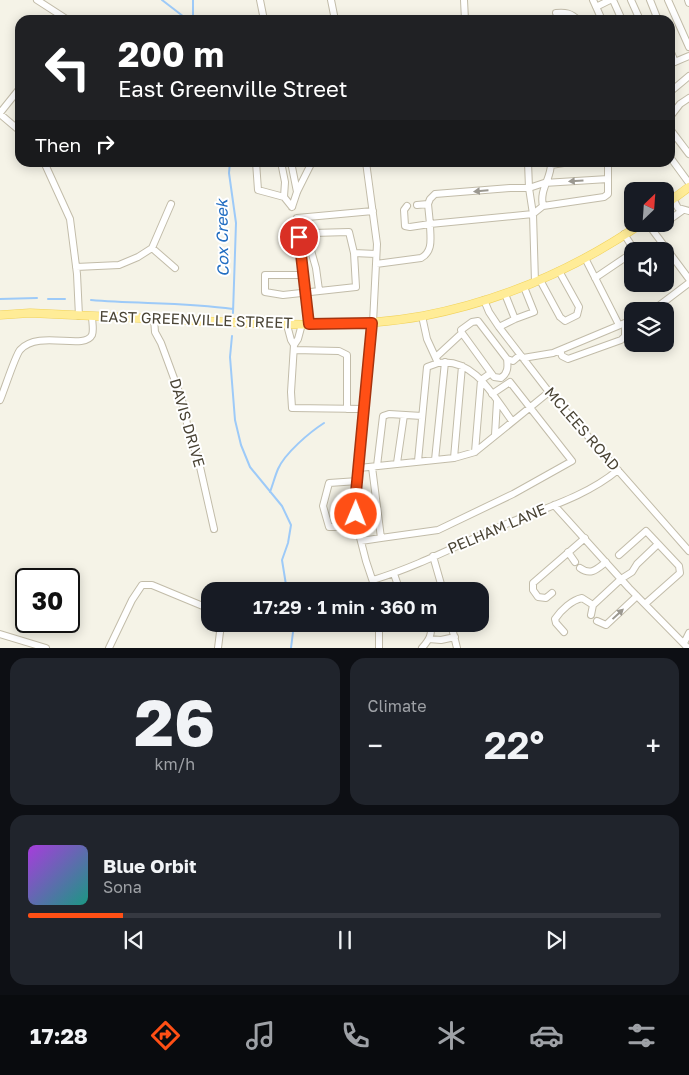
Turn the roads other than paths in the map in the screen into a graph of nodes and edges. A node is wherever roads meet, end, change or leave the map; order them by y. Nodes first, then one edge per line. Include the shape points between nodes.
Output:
1 (37, 0) edge
2 (260, 0) edge
3 (331, 0) edge
4 (464, 0) edge
5 (593, 0) edge
6 (611, 0) edge
7 (631, 0) edge
8 (650, 0) edge
9 (668, 0) edge
10 (596, 7) junction
11 (556, 13) dead end
12 (60, 15) edge
13 (263, 15) edge
14 (335, 15) edge
15 (465, 15) edge
16 (574, 15) edge
17 (600, 15) edge
18 (619, 15) edge
19 (638, 15) edge
20 (656, 15) edge
21 (675, 15) edge
22 (675, 16) edge
23 (689, 47) edge
24 (689, 56) edge
25 (675, 62) edge
26 (689, 76) edge
27 (675, 88) edge
28 (15, 94) edge
29 (689, 98) edge
30 (675, 110) edge
31 (0, 114) edge
32 (15, 127) edge
33 (675, 136) edge
34 (689, 154) edge
35 (675, 165) edge
36 (46, 167) edge
37 (256, 167) edge
38 (282, 167) edge
39 (292, 167) edge
40 (310, 167) edge
41 (367, 167) edge
42 (528, 167) edge
43 (552, 167) edge
44 (608, 167) edge
45 (608, 179) junction
46 (544, 183) junction
47 (689, 185) edge
48 (529, 188) junction
49 (297, 192) junction
50 (284, 197) junction
51 (674, 198) edge
52 (674, 201) edge
53 (171, 204) dead end
54 (428, 204) junction
55 (417, 205) dead end
56 (407, 206) dead end
57 (543, 206) junction
58 (373, 211) junction
59 (686, 211) edge
60 (533, 214) junction
61 (674, 218) edge
62 (430, 224) junction
63 (627, 232) edge
64 (654, 232) edge
65 (624, 234) junction
66 (628, 242) edge
67 (152, 248) junction
68 (354, 253) junction
69 (376, 254) junction
70 (585, 258) junction
71 (624, 259) edge
72 (376, 264) junction
73 (76, 267) junction
74 (176, 268) dead end
75 (560, 271) junction
76 (303, 275) junction
77 (595, 278) junction
78 (537, 281) junction
79 (689, 281) edge
80 (524, 286) junction
81 (319, 290) junction
82 (306, 293) junction
83 (505, 294) junction
84 (484, 300) junction
85 (663, 302) edge
86 (0, 315) edge
87 (79, 316) junction
88 (92, 316) junction
89 (422, 316) junction
90 (154, 319) junction
91 (515, 319) junction
92 (372, 323) junction
93 (305, 324) junction
94 (622, 324) junction
95 (287, 325) junction
96 (499, 326) junction
97 (462, 333) junction
98 (294, 347) junction
99 (560, 350) junction
100 (521, 356) junction
101 (507, 359) junction
102 (437, 360) junction
103 (445, 362) junction
104 (462, 366) junction
105 (491, 373) junction
106 (481, 380) junction
107 (549, 392) junction
108 (492, 394) junction
109 (0, 400) edge
110 (497, 401) junction
111 (530, 407) junction
112 (347, 409) junction
113 (365, 409) junction
114 (404, 415) junction
115 (422, 416) junction
116 (512, 421) junction
117 (495, 435) junction
118 (474, 452) junction
119 (454, 458) junction
120 (435, 460) junction
121 (418, 461) junction
122 (397, 463) junction
123 (375, 466) junction
124 (359, 468) junction
125 (618, 470) junction
126 (358, 481) junction
127 (554, 505) junction
128 (358, 527) junction
129 (214, 529) dead end
130 (381, 538) junction
131 (585, 538) junction
132 (361, 541) junction
133 (658, 544) junction
134 (689, 551) edge
135 (568, 552) junction
136 (619, 555) dead end
137 (433, 556) junction
138 (575, 562) dead end
139 (606, 562) junction
140 (580, 568) dead end
141 (394, 574) junction
142 (621, 579) junction
143 (373, 580) joint
144 (397, 582) edge
145 (440, 582) edge
146 (552, 593) dead end
147 (637, 596) junction
148 (645, 604) junction
149 (201, 605) edge
150 (593, 605) junction
151 (591, 615) dead end
152 (597, 621) dead end
153 (221, 632) edge
154 (379, 632) edge
155 (431, 632) edge
156 (453, 632) edge
157 (564, 632) dead end
158 (689, 633) edge
159 (0, 634) edge
160 (455, 637) junction
161 (429, 640) junction
162 (686, 645) edge
163 (46, 648) edge
164 (109, 648) edge
165 (218, 648) edge
166 (379, 648) edge
167 (422, 648) edge
168 (457, 648) edge

1 - 12 street
2 - 13 street
3 - 14 street
4 - 15 street
5 - 10 street
6 - 10 street
6 - 18 street
7 - 19 street
8 - 20 street
9 - 21 street
10 - 17 street
11 - 16 street
22 - 23 street
24 - 25 street
26 - 27 street
28 - 31 street
29 - 30 street
31 - 32 street
33 - 34 street
35 - 47 street
36 - 73 street via 70,219
37 - 50 street via 258,190
38 - 50 street
39 - 49 street
40 - 49 street
41 - 58 street
42 - 48 street
43 - 46 street
44 - 45 street
45 -> 46 street
45 - 57 street via 608,194 604,197
46 - 48 street
46 - 57 street
47 - 51 main road
48 -> 54 street via 435,194
48 - 60 street
49 - 50 street via 292,207
52 - 59 street via 678,208
53 - 67 street
54 - 55 street
54 - 62 street
56 - 62 street via 404,210 405,226
57 - 60 street
58 - 69 street
58 - 76 street via 297,218
59 - 61 street
60 - 62 street
60 - 78 street
62 - 72 street via 430,249 426,256
63 - 65 main road, EAST GREENVILLE STREET
64 - 79 street
65 - 66 street
65 - 70 main road, EAST GREENVILLE STREET
67 - 73 street via 119,265
67 - 74 street
68 - 69 street
68 - 81 street via 356,287
68 - 81 street via 349,232 313,233 310,247
69 - 72 street
70 - 75 main road, EAST GREENVILLE STREET
70 - 77 street
71 - 77 street
72 - 92 street
73 - 87 street
75 - 78 main road, EAST GREENVILLE STREET
75 - 78 street via 579,307 577,315 567,321 560,317
76 - 82 street
76 - 82 street via 265,276 265,292 283,295
77 - 94 street
78 - 80 main road, EAST GREENVILLE STREET
79 - 85 street
80 - 83 main road, EAST GREENVILLE STREET
80 - 91 street via 534,312
81 - 82 street
82 - 93 street
83 - 84 main road, EAST GREENVILLE STREET
83 - 91 street
84 - 89 main road, EAST GREENVILLE STREET
84 - 96 street, MCLEES ROAD
86 - 87 main road, EAST GREENVILLE STREET
87 - 88 main road, EAST GREENVILLE STREET
88 - 90 main road, EAST GREENVILLE STREET
88 - 109 street via 92,334 88,339 80,342 42,339 19,351
89 - 92 main road, EAST GREENVILLE STREET
89 - 102 street
90 - 95 main road, EAST GREENVILLE STREET
90 - 129 street, DAVIS DRIVE via 155,332 182,400
91 - 96 street
92 - 93 main road, EAST GREENVILLE STREET
92 - 113 street
93 - 95 main road, EAST GREENVILLE STREET
93 - 98 street
94 - 99 street
94 - 99 street via 625,336 621,340 568,359
95 - 98 street
96 - 100 street, MCLEES ROAD
97 - 101 street via 465,326 478,321
97 - 102 street
97 - 105 street
98 - 112 street via 339,351 348,355
98 - 112 street via 292,408
99 - 100 street
100 - 101 street
100 - 107 street, MCLEES ROAD
101 - 105 street via 505,376 498,379
102 - 103 street
102 - 115 street via 427,368
103 - 104 street
103 - 120 street
104 - 106 street
104 - 119 street
105 - 106 street
106 - 108 street
106 - 118 street
107 - 111 street
107 - 125 street, MCLEES ROAD
108 - 110 street
108 - 111 street via 510,382
110 - 116 street
110 - 117 street
111 - 116 street
111 - 130 street via 572,461 438,530
112 - 113 street
113 - 124 street
114 - 115 street
114 - 122 street
114 - 123 street via 383,416
115 - 121 street
116 - 117 street
117 - 118 street
118 - 119 street
119 - 120 street
120 - 121 street
121 - 122 street
122 - 123 street
123 - 124 street
123 - 130 street
124 - 126 street
125 - 127 street, PELHAM LANE via 604,482
125 - 134 street, MCLEES ROAD
126 - 128 street via 355,503
126 - 128 street via 329,483 323,506 329,528
127 - 131 street
127 - 137 street, PELHAM LANE
128 - 132 street
130 - 132 street
131 - 135 street
131 - 139 street
132 - 143 street
133 - 136 street via 646,531
133 - 142 street
133 - 148 street via 679,566 680,573
135 - 138 street
135 - 146 street via 533,583 538,597 546,598
137 - 141 street, PELHAM LANE
137 - 145 street
139 - 140 street via 592,572
139 - 142 street
141 - 143 street, PELHAM LANE
141 - 144 street
142 - 147 street
142 - 150 street
147 - 148 street
152 -> 147 street via 606,625
148 - 162 street
149 - 164 street via 152,585 142,585
150 - 151 street
150 - 157 street via 582,598 575,599 558,614 556,623
153 - 165 street
154 - 166 street
155 - 161 street
156 - 160 street
158 - 162 street
159 - 163 street
160 - 161 street
160 - 168 street
161 - 167 street

